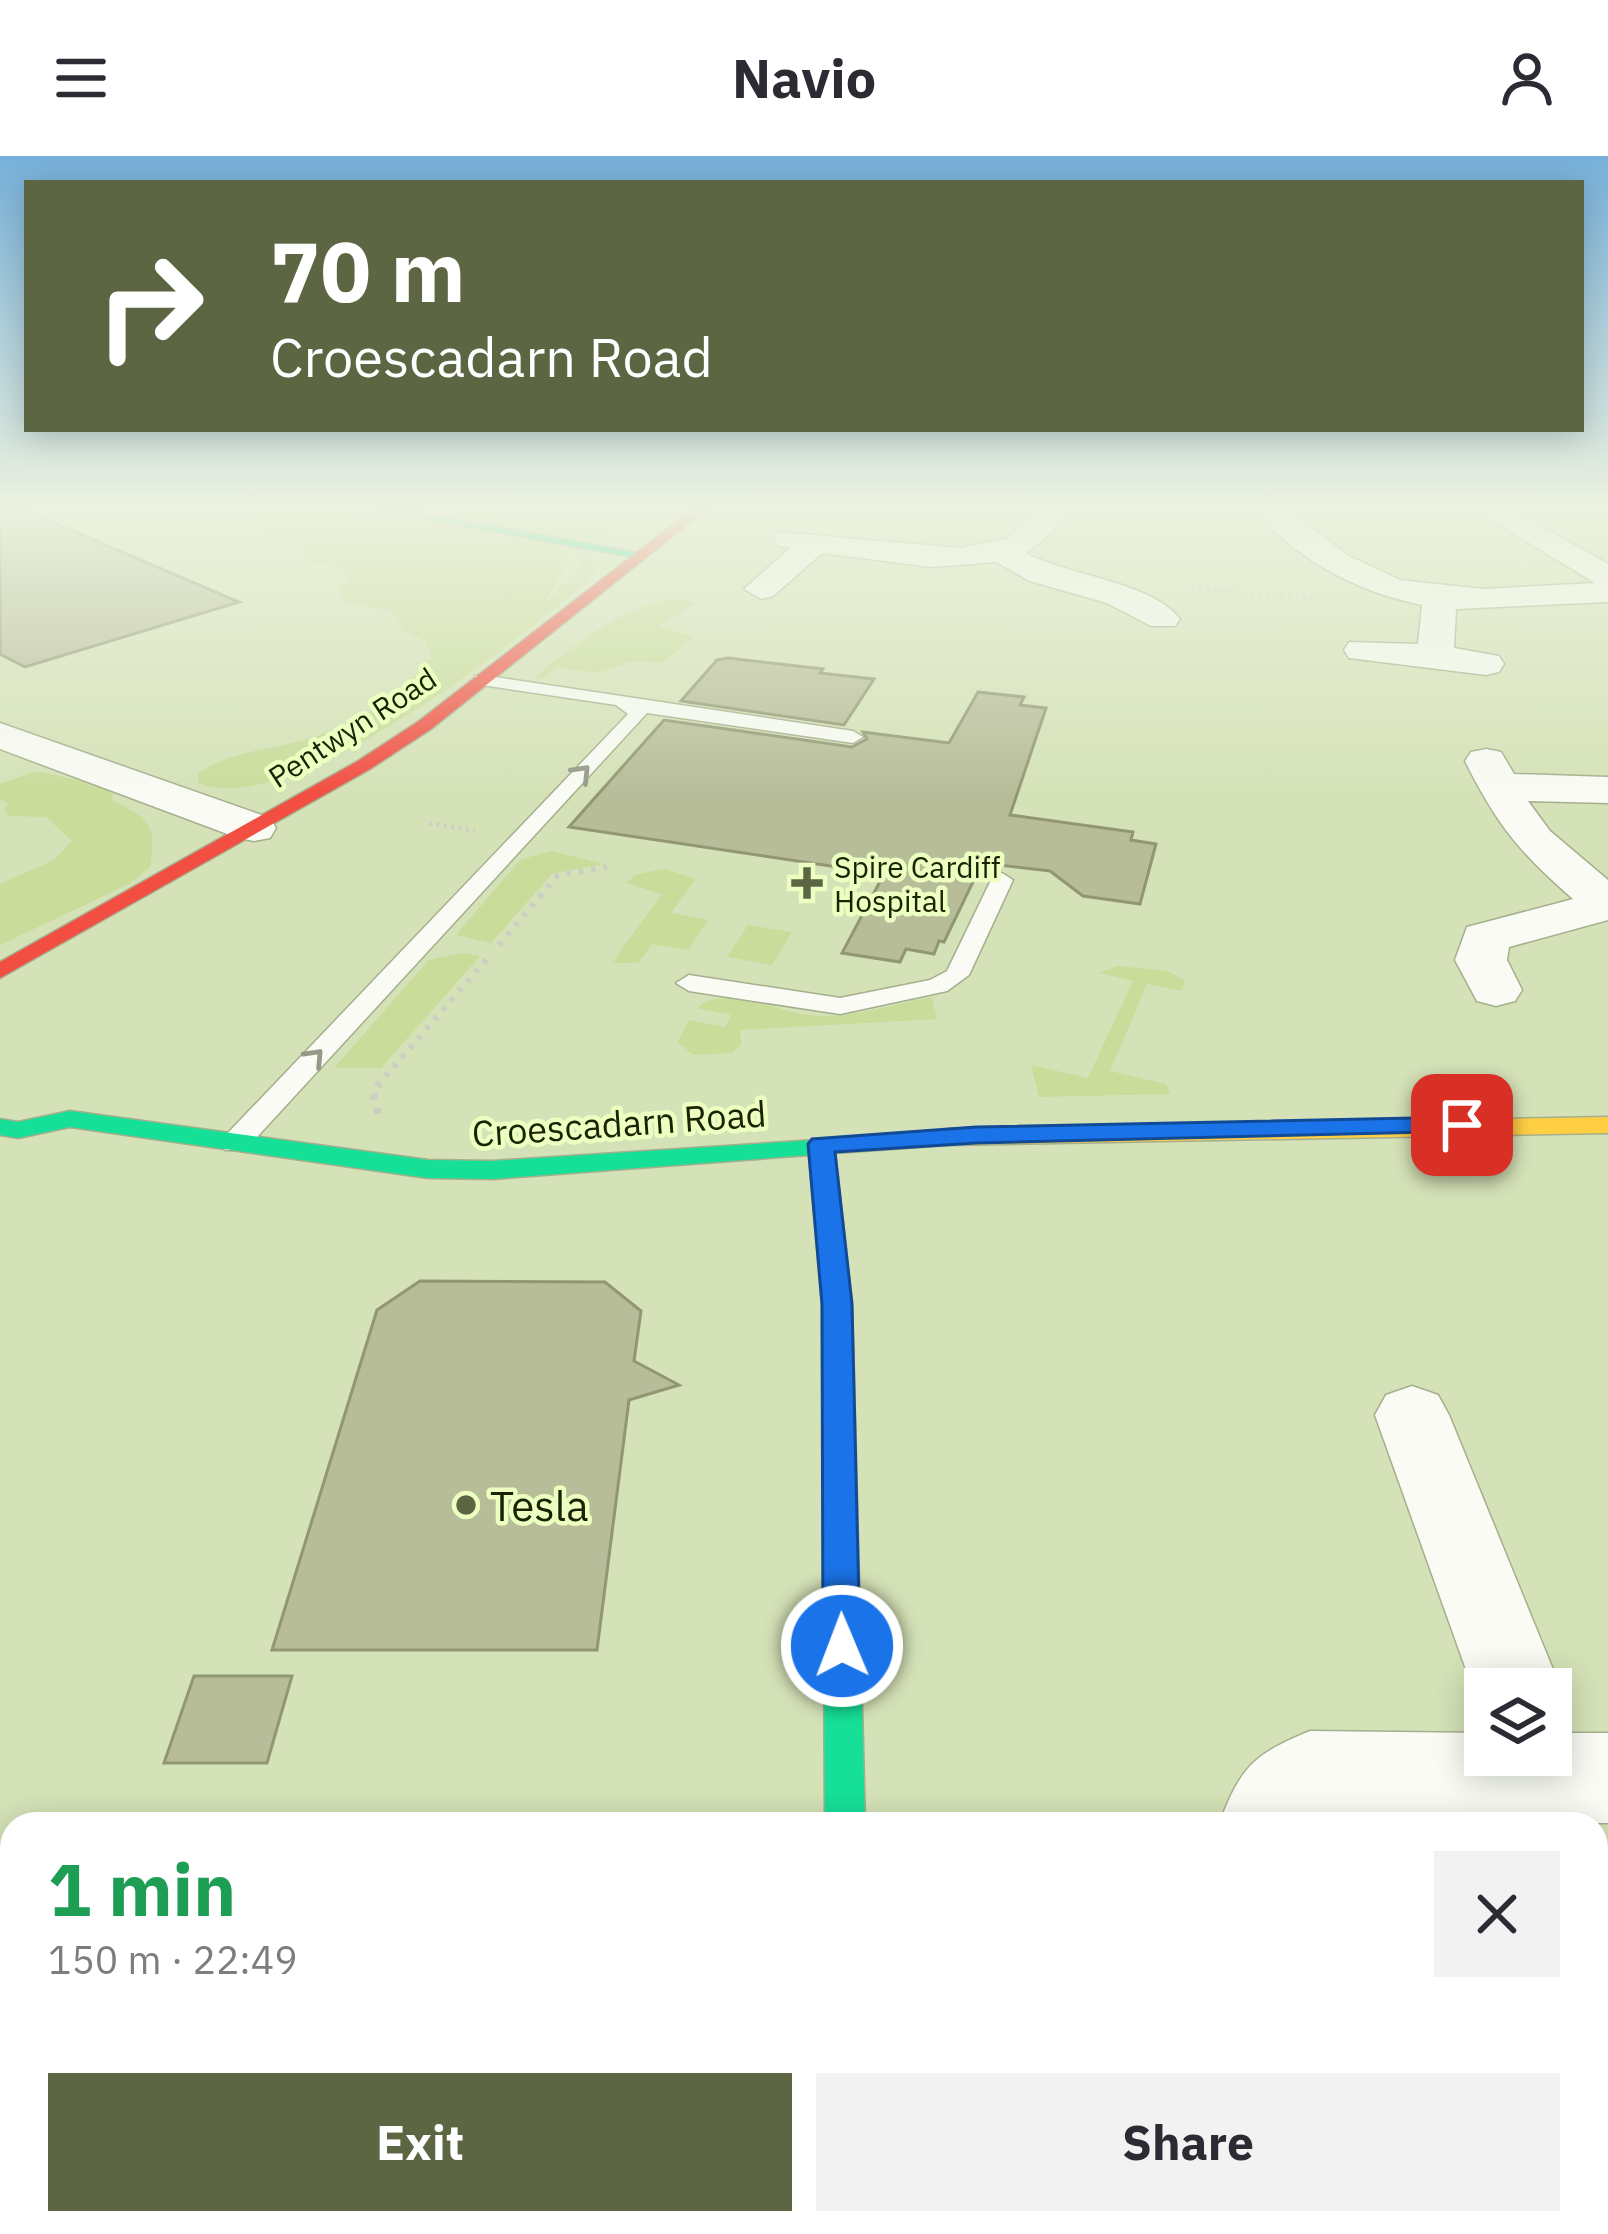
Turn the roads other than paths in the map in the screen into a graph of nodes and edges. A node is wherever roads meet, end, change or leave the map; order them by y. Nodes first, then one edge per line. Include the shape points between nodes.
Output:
1 (581, 602) edge
2 (1130, 602) edge
3 (1440, 602) edge
4 (1163, 620) dead end
5 (1362, 650) dead end
6 (1436, 656) junction
7 (1486, 664) dead end
8 (481, 680) junction
9 (636, 706) junction
10 (0, 735) edge
11 (853, 736) dead end
12 (1608, 790) edge
13 (254, 828) junction
14 (1002, 880) dead end
15 (1608, 905) edge
16 (3, 974) edge
17 (689, 983) dead end
18 (1496, 990) dead end
19 (37, 1096) dead end
20 (70, 1119) junction
21 (1608, 1125) edge
22 (0, 1127) edge
23 (235, 1143) junction
24 (821, 1144) junction
25 (1412, 1415) dead end
26 (1509, 1668) edge
27 (1464, 1772) edge
28 (845, 1812) edge
29 (1270, 1812) edge

1 - 8 street, Pentwyn Road
2 - 4 street
3 - 6 street
5 - 6 street
6 - 7 street
8 - 9 lane
8 - 13 street, Pentwyn Road via 380,754
9 - 11 lane
23 -> 9 lane via 638,715
10 - 13 street
12 - 15 street via 1494,774 1534,841
13 - 16 street, Pentwyn Road
14 - 17 lane via 957,975 908,996 840,1006
15 - 18 street via 1485,938 1480,960
19 - 20 street, Croescadarn Road
20 - 22 street, Croescadarn Road
20 - 23 street, Croescadarn Road
21 - 24 street, Croescadarn Road
23 - 24 street, Croescadarn Road via 492,1170
24 - 28 street via 837,1304
25 - 26 street
27 - 29 street via 1310,1776

